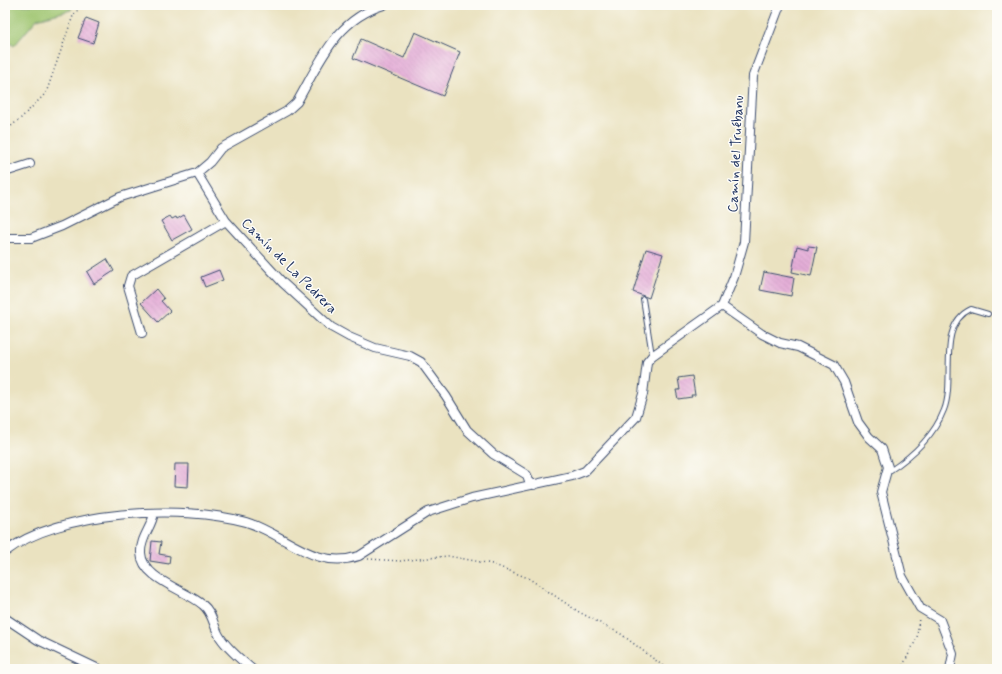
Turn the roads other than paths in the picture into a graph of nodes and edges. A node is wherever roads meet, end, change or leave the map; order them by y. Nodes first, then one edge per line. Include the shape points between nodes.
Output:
1 (384, 5) edge
2 (780, 5) edge
3 (30, 164) dead end
4 (5, 172) edge
5 (198, 173) junction
6 (226, 221) junction
7 (5, 238) edge
8 (643, 299) dead end
9 (722, 306) junction
10 (988, 314) dead end
11 (142, 333) dead end
12 (652, 356) junction
13 (886, 474) junction
14 (534, 485) junction
15 (154, 513) junction
16 (5, 552) edge
17 (5, 618) edge
18 (99, 669) edge
19 (252, 669) edge
20 (568, 669) edge
21 (602, 669) edge
22 (950, 669) edge

1 - 5 street via 370,9 351,21 335,36 296,102 287,111 221,148
2 - 9 street, Camín del Truébanu via 753,76 744,242
3 - 4 street
5 - 6 street, Camín de La Pedrera
5 - 7 street via 120,198 31,238
6 - 11 street, Camín de La Pedrera via 131,276 128,286
6 - 14 street, Camín de La Pedrera via 283,282 331,327 375,348 410,356 421,362 467,430 493,454 527,475
8 - 12 lane
9 - 12 street
9 - 13 street via 762,334 834,365 844,382 858,422 882,449 888,467
10 - 13 lane via 971,309 956,321 951,340 949,396 944,411 920,447
12 - 14 street via 647,362 643,394 636,417 585,471
13 - 22 street via 881,492 902,576 920,608 940,620 953,654
14 - 15 street via 472,498 428,512 359,556 348,560 326,560 313,556 266,529 246,522 189,512
15 - 16 street via 109,515 61,526 14,545
15 - 19 street via 142,542 141,554 144,565 153,574 202,604 211,615 220,636
17 - 18 street via 38,640
20 - 21 street

